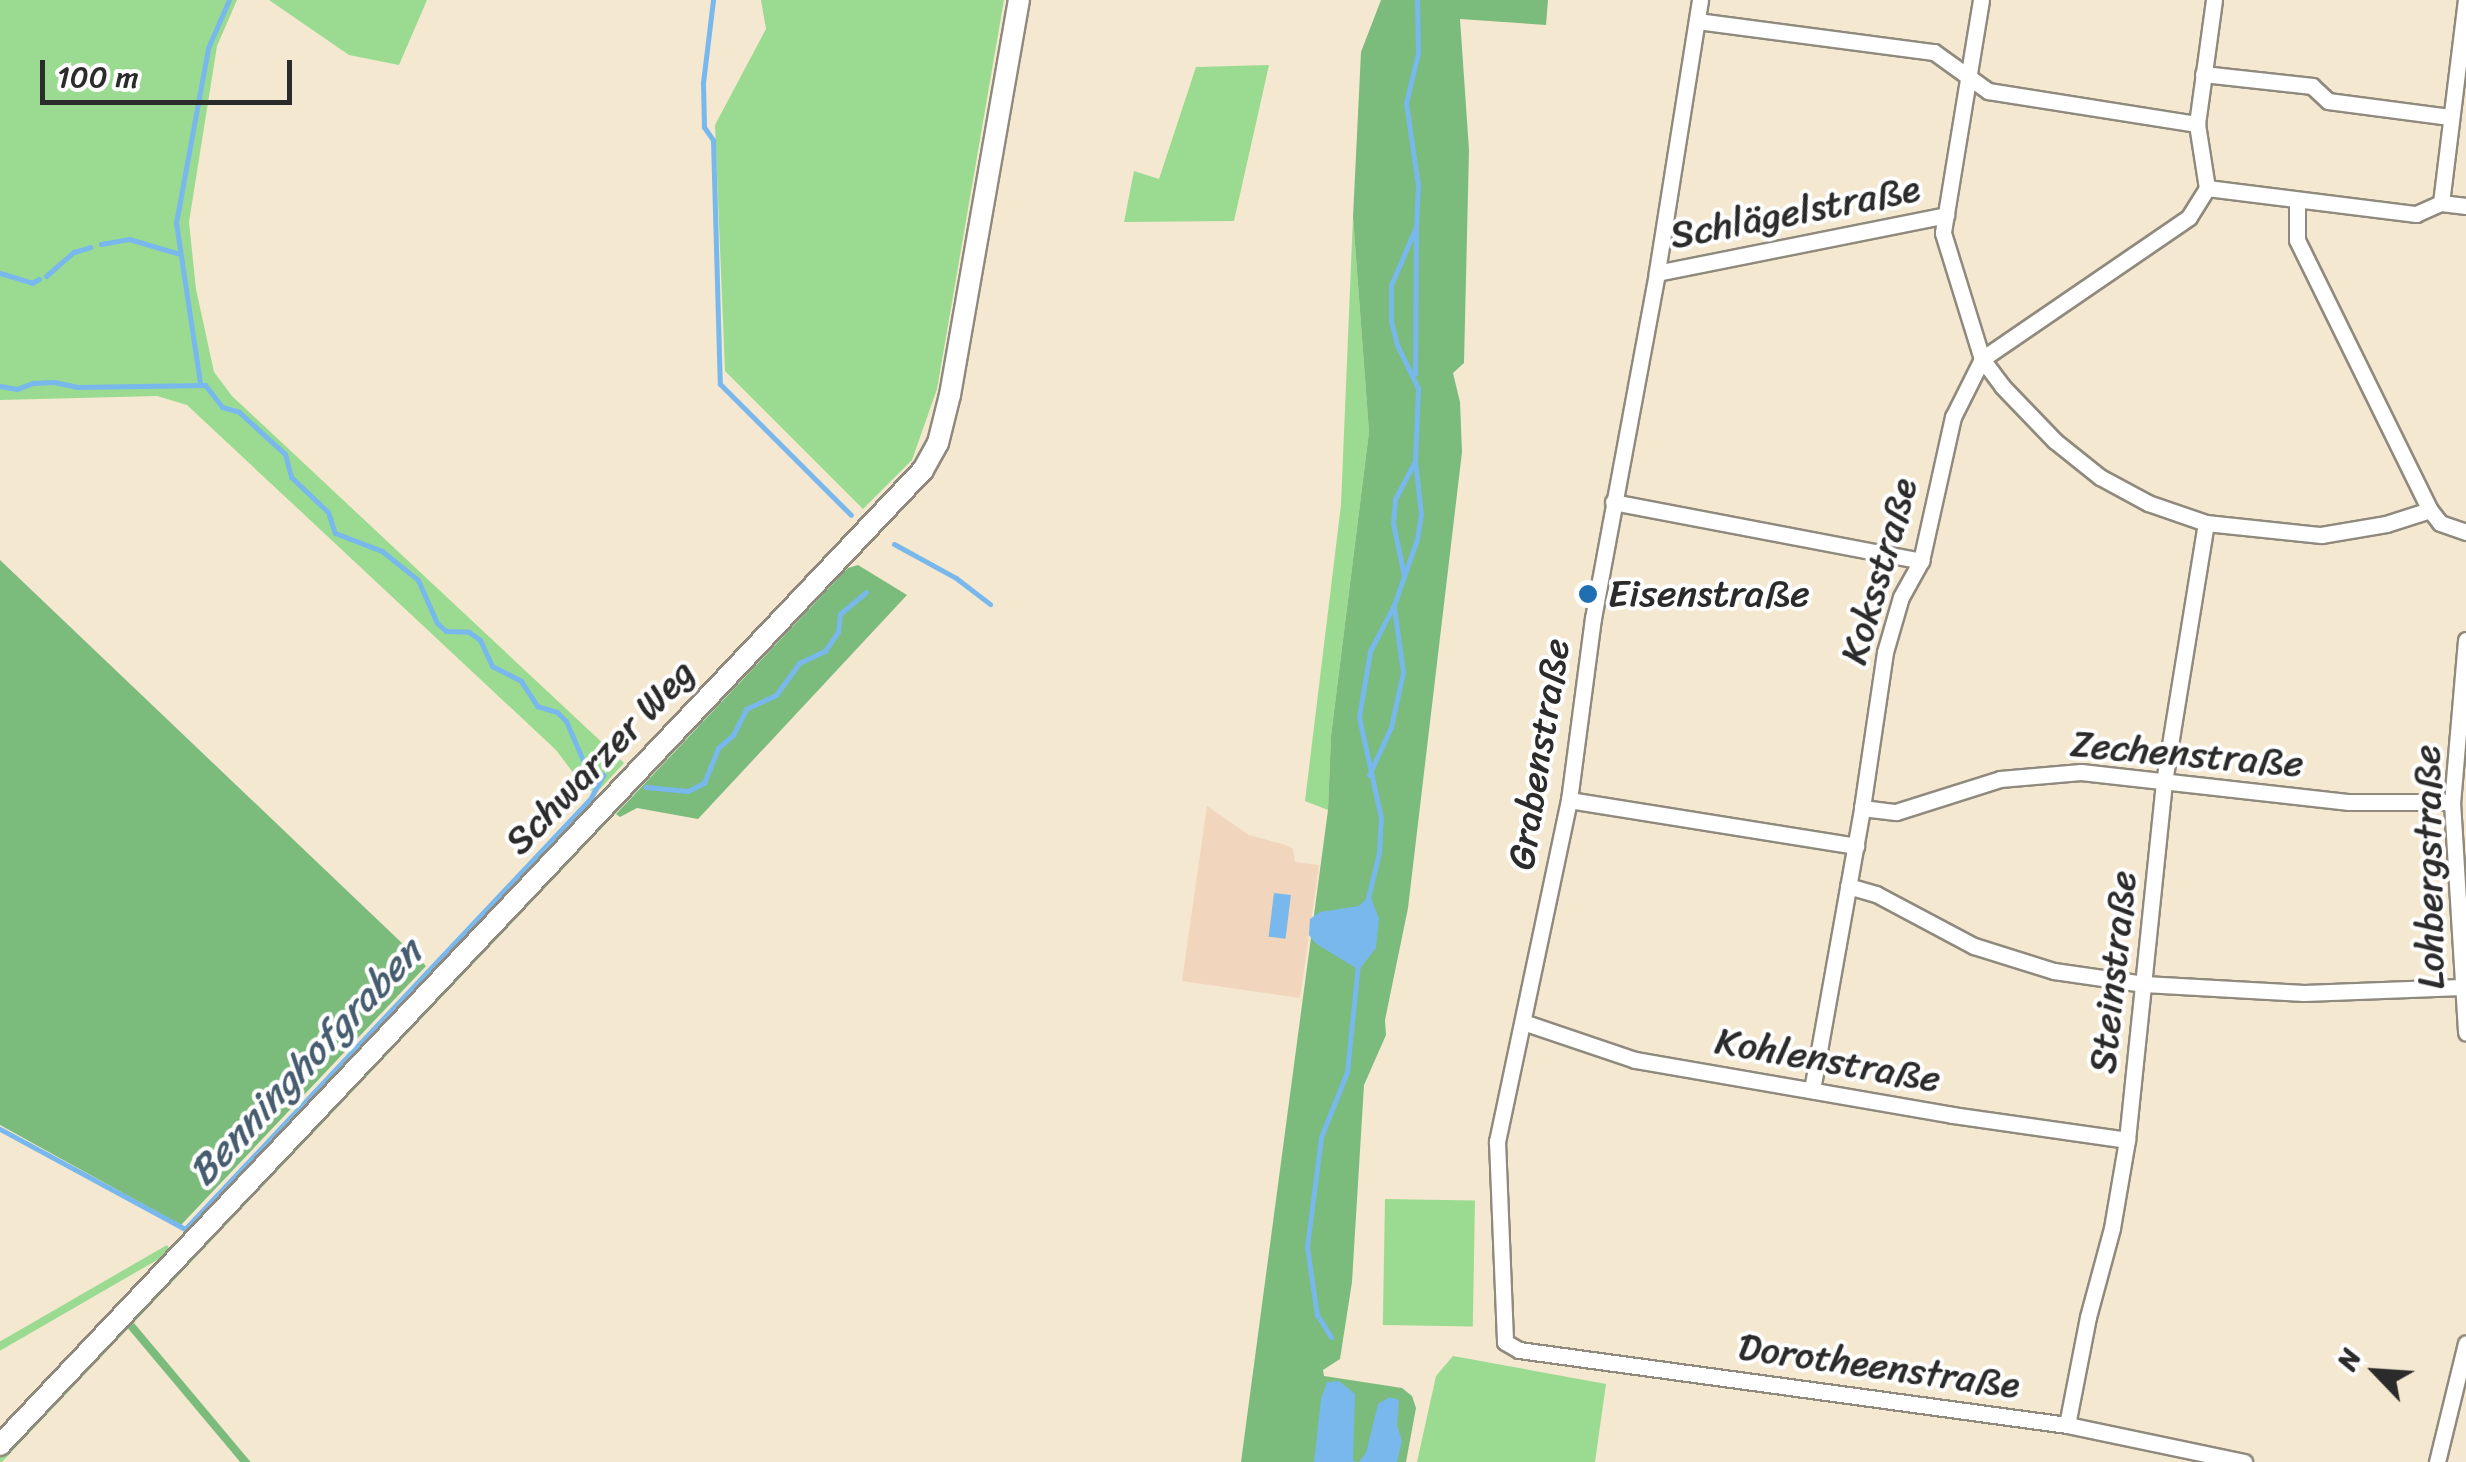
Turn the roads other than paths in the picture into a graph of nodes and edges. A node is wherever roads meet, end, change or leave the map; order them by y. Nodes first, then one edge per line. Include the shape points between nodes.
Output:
1 (1018, 0) edge
2 (1700, 0) edge
3 (1981, 0) edge
4 (2214, 0) edge
5 (2466, 0) edge
6 (1697, 21) junction
7 (2203, 74) junction
8 (1971, 76) junction
9 (2450, 118) junction
10 (2198, 124) junction
11 (2207, 188) junction
12 (2297, 202) junction
13 (2441, 202) junction
14 (2466, 206) edge
15 (1946, 215) junction
16 (1657, 273) junction
17 (1982, 359) junction
18 (1614, 502) junction
19 (2430, 510) junction
20 (2206, 524) junction
21 (2466, 532) edge
22 (1921, 561) junction
23 (2466, 640) edge
24 (2164, 782) junction
25 (1568, 800) junction
26 (2452, 802) junction
27 (1862, 808) junction
28 (1856, 846) junction
29 (1848, 886) junction
30 (2463, 979) edge
31 (2144, 984) junction
32 (1523, 1022) junction
33 (2466, 1033) edge
34 (1812, 1090) junction
35 (2127, 1140) junction
36 (1505, 1342) joint
37 (2466, 1343) edge
38 (2067, 1425) junction
39 (0, 1445) edge
40 (2244, 1462) edge
41 (2437, 1462) edge

1 - 39 street, Schwarzer Weg via 950,394 938,443 922,470
2 - 6 street, Grabenstraße
3 - 8 street
4 - 7 street
5 - 9 street
6 - 8 street via 1934,52
6 - 16 street, Grabenstraße
7 - 9 street via 2312,86 2328,101
7 - 10 street
8 - 10 street via 1988,91
8 - 15 street
9 - 13 street
10 - 11 street
11 - 12 street
11 - 17 street, Koksstraße via 2189,217
12 - 13 street via 2416,214
12 - 19 street via 2297,240
13 - 14 street
15 - 16 street, Schlägelstraße
15 - 17 street via 1943,233
16 - 18 street, Grabenstraße
17 - 20 street via 2055,440 2100,477
17 - 22 street, Koksstraße via 1953,417
18 - 22 street
18 - 25 street, Grabenstraße
19 - 20 street via 2322,535
19 - 21 street via 2440,523
20 - 24 street, Steinstraße
22 - 27 street, Koksstraße via 1901,597 1885,652
23 - 26 street, Lohbergstraße
24 - 26 street, Zechenstraße via 2350,802
24 - 27 street, Zechenstraße via 2081,772 2016,777 1896,812
24 - 31 street, Steinstraße
25 - 28 street
25 - 32 street, Grabenstraße
26 - 30 street, Lohbergstraße
27 - 28 street, Koksstraße
28 - 29 street, Koksstraße
29 - 31 street via 1974,946 2054,971
29 - 34 street, Koksstraße
30 - 31 street via 2304,993
30 - 33 street, Lohbergstraße
31 - 35 street, Steinstraße
32 - 34 street, Kohlenstraße via 1635,1060
32 - 36 street, Grabenstraße via 1497,1142
34 - 35 street, Kohlenstraße
35 - 38 street, Steinstraße
36 - 38 street, Dorotheenstraße via 1519,1350
37 - 41 street
38 - 40 street, Dorotheenstraße

